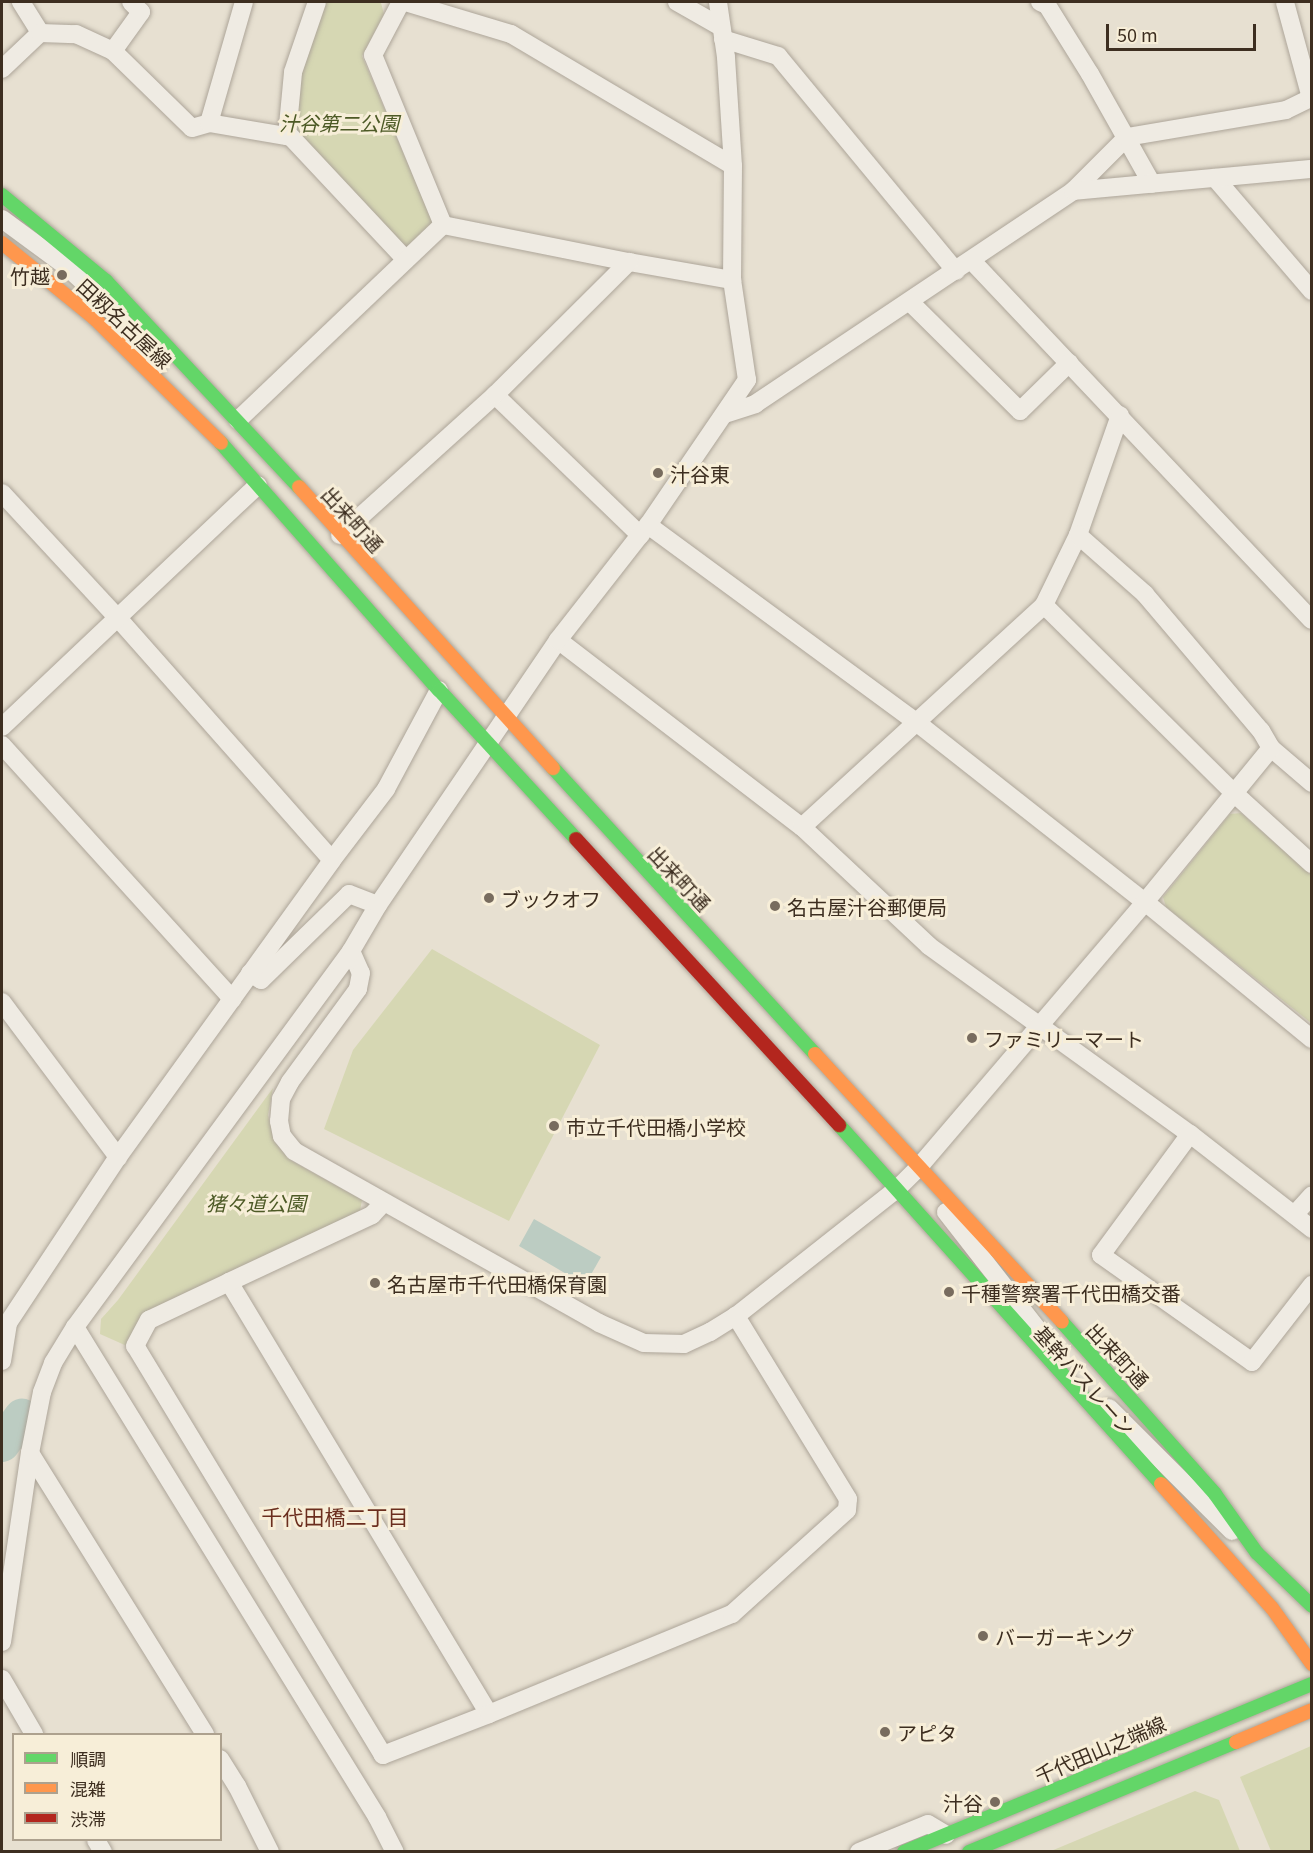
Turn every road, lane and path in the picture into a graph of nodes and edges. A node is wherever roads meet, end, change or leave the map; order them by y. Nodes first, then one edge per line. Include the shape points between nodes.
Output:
1 (21, 2) edge
2 (131, 2) edge
3 (243, 2) edge
4 (317, 2) edge
5 (403, 2) edge
6 (677, 2) edge
7 (717, 2) edge
8 (1285, 2) edge
9 (1045, 3) edge
10 (40, 33) junction
11 (722, 33) junction
12 (113, 51) junction
13 (2, 69) edge
14 (209, 123) junction
15 (287, 136) junction
16 (1127, 137) junction
17 (733, 166) junction
18 (1311, 169) edge
19 (1215, 178) junction
20 (1152, 183) junction
21 (1072, 191) junction
22 (4, 209) edge
23 (443, 225) junction
24 (2, 243) edge
25 (72, 253) joint
26 (406, 260) junction
27 (972, 261) junction
28 (629, 262) junction
29 (956, 271) junction
30 (732, 280) junction
31 (1311, 291) edge
32 (910, 302) junction
33 (1069, 363) junction
34 (495, 395) junction
35 (725, 414) junction
36 (1120, 415) junction
37 (238, 420) junction
38 (217, 438) junction
39 (258, 485) junction
40 (2, 493) edge
41 (644, 530) junction
42 (340, 535) junction
43 (1078, 535) junction
44 (1044, 605) junction
45 (117, 617) junction
46 (1311, 620) edge
47 (558, 640) junction
48 (439, 690) junction
49 (506, 717) junction
50 (916, 722) junction
51 (2, 727) edge
52 (489, 742) junction
53 (2, 744) edge
54 (1271, 747) junction
55 (1311, 783) edge
56 (1234, 794) junction
57 (802, 827) junction
58 (332, 860) junction
59 (1311, 864) edge
60 (1145, 902) junction
61 (378, 905) junction
62 (351, 952) junction
63 (250, 973) junction
64 (232, 999) junction
65 (2, 1002) edge
66 (1040, 1025) junction
67 (1311, 1038) edge
68 (864, 1107) joint
69 (1190, 1134) junction
70 (118, 1157) junction
71 (916, 1170) junction
72 (897, 1189) junction
73 (1311, 1195) edge
74 (383, 1203) junction
75 (1295, 1214) junction
76 (1311, 1229) edge
77 (228, 1282) junction
78 (1311, 1285) edge
79 (1306, 1304) edge
80 (736, 1316) junction
81 (5, 1318) edge
82 (75, 1327) junction
83 (2, 1361) edge
84 (30, 1453) junction
85 (1257, 1553) joint
86 (1308, 1596) edge
87 (1272, 1608) junction
88 (2, 1642) edge
89 (1311, 1646) edge
90 (1311, 1664) edge
91 (2, 1679) edge
92 (1311, 1684) edge
93 (1311, 1710) edge
94 (489, 1714) junction
95 (33, 1733) edge
96 (204, 1733) edge
97 (222, 1762) edge
98 (946, 1835) junction
99 (270, 1851) edge
100 (395, 1851) edge
101 (859, 1851) edge
102 (904, 1851) edge
103 (969, 1851) edge

1 - 10 street
2 - 12 street via 141,12
3 - 14 street
4 - 15 street via 293,72
5 - 17 street via 511,34
5 - 23 street via 373,55
6 - 11 street
7 - 11 street
8 - 16 street via 1311,98 1286,110
9 - 16 street
10 - 12 street via 76,34
10 - 13 street
11 - 17 street
11 - 29 street via 778,56
12 - 14 street via 192,128
14 - 15 street
15 - 26 street
16 - 20 street
16 - 21 street
17 - 30 street
18 - 19 street
19 - 20 street
19 - 31 street
20 - 21 street
21 - 27 street
22 - 25 street
22 - 38 street via 104,301
23 - 26 street
23 - 28 street
24 - 38 main road, 田籾名古屋線 via 94,318
25 - 37 main road, 出来町通 via 106,281
26 - 37 street
27 - 29 street
27 - 33 street
28 - 30 street
28 - 34 street
29 - 32 street
30 - 35 street via 747,381
32 - 33 street via 1020,411
32 - 35 street via 755,404
33 - 36 street
34 - 41 street
34 - 42 street
35 - 41 street
36 - 43 street
36 - 46 street
37 - 42 main road, 出来町通
38 - 39 main road
39 - 45 street
39 - 48 main road
40 - 45 street
41 - 47 street
41 - 50 street
42 - 49 main road, 出来町通
43 - 44 street
43 - 54 street via 1145,594
44 - 50 street
44 - 56 street
45 - 51 street
45 - 58 street
47 - 49 street
47 - 57 street
48 - 52 main road
48 - 58 street via 386,789
49 - 52 street
49 - 68 main road, 出来町通
50 - 57 street
50 - 60 street
52 - 61 street
52 - 72 main road
53 - 64 street
54 - 55 street
54 - 56 street
56 - 59 street
56 - 60 street
57 - 66 street via 929,946
58 - 63 street
60 - 66 street
60 - 67 street
61 - 62 street
61 - 63 street via 349,894 261,980
62 - 74 street via 361,973 358,989 290,1082 281,1099 279,1121 282,1136 294,1151
62 - 82 street
63 - 64 street
64 - 70 street
65 - 70 street
66 - 69 street
66 - 71 street
68 - 71 street, 基幹バスレーン via 872,1123
69 - 75 street
69 - 79 street via 1101,1255 1252,1362
70 - 81 street
71 - 72 street
71 - 85 street, 基幹バスレーン via 1052,1347 1212,1513
72 - 80 street
72 - 87 main road
73 - 75 street
74 - 77 street via 372,1215
74 - 80 street via 599,1323 644,1343 684,1344
75 - 76 street
77 - 94 street
77 - 94 street via 149,1320 135,1346 383,1755
78 - 79 street
80 - 94 street via 848,1498 847,1510 732,1614
81 - 83 street
82 - 84 street via 46,1382
82 - 100 street
84 - 88 street
84 - 96 street
85 - 86 main road
87 - 89 street
87 - 90 main road
91 - 95 street
92 - 98 main road, 千代田山之端線
93 - 103 main road
97 - 99 street
98 - 101 street via 928,1824
98 - 102 main road, 千代田山之端線

